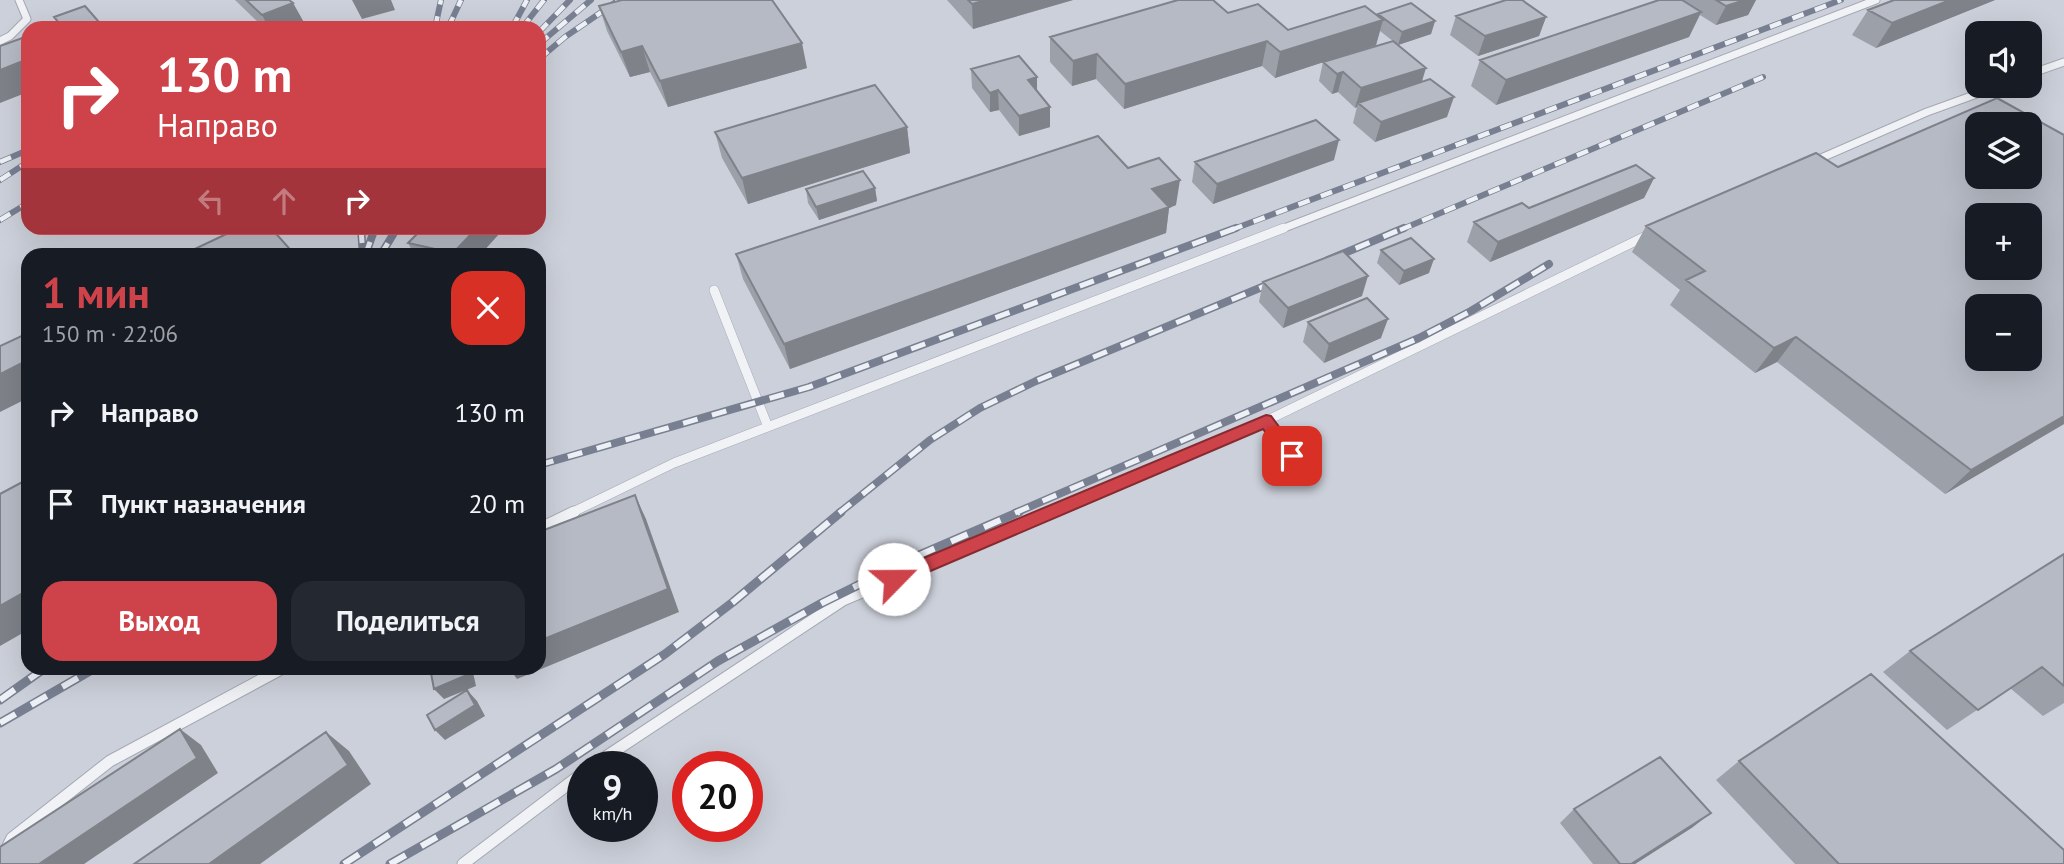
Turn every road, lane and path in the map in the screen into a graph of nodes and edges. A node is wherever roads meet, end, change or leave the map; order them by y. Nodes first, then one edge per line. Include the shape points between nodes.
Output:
1 (19, 0) edge
2 (1877, 0) edge
3 (25, 21) edge
4 (21, 25) edge
5 (0, 41) edge
6 (2064, 62) edge
7 (2042, 70) edge
8 (1966, 98) edge
9 (1804, 165) edge
10 (1655, 231) edge
11 (714, 290) dead end
12 (1266, 421) junction
13 (768, 427) junction
14 (1292, 456) dead end
15 (546, 526) edge
16 (270, 675) edge
17 (612, 751) edge
18 (567, 786) edge
19 (0, 862) edge
20 (463, 864) edge

1 - 3 lane
2 - 13 lane
4 - 5 lane
6 - 7 lane
8 - 9 lane
10 - 12 lane
11 - 13 lane
12 - 14 lane
12 - 17 lane via 844,600
13 - 15 lane via 674,463
16 - 19 lane via 110,761 12,838
18 - 20 lane

